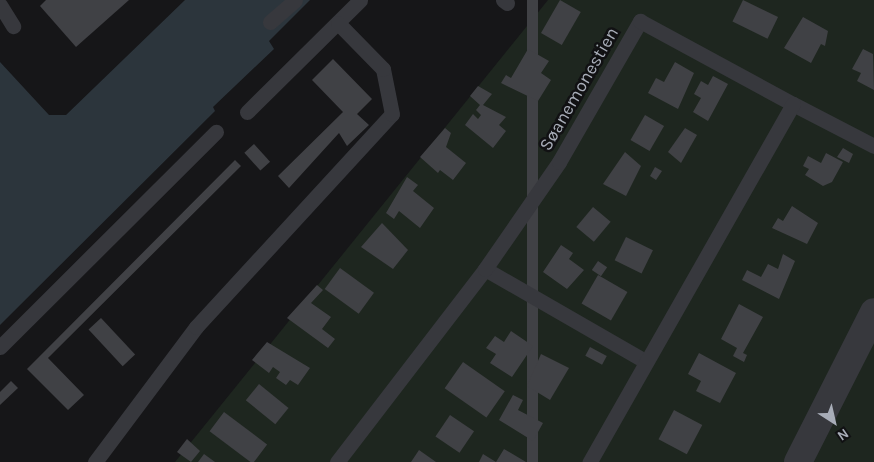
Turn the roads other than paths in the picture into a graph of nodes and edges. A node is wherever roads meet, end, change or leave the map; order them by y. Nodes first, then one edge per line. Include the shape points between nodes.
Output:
1 (295, 0) edge
2 (360, 0) edge
3 (0, 5) edge
4 (270, 22) dead end
5 (338, 23) junction
6 (13, 26) dead end
7 (793, 104) junction
8 (247, 112) dead end
9 (216, 132) dead end
10 (874, 146) edge
11 (485, 269) junction
12 (874, 312) edge
13 (0, 347) edge
14 (645, 362) junction
15 (95, 462) edge
16 (337, 462) edge
17 (590, 462) edge
18 (798, 462) edge

1 - 4 lane
2 - 5 lane
3 - 6 lane
5 - 8 lane
5 - 15 lane via 383,69 392,114 196,327
7 - 10 lane, Søanemonestien
7 - 11 lane, Søanemonestien via 640,21 559,162
7 - 14 lane
9 - 13 lane
11 - 14 lane
11 - 16 lane, Søanemonestien
12 - 18 street
14 - 17 lane

